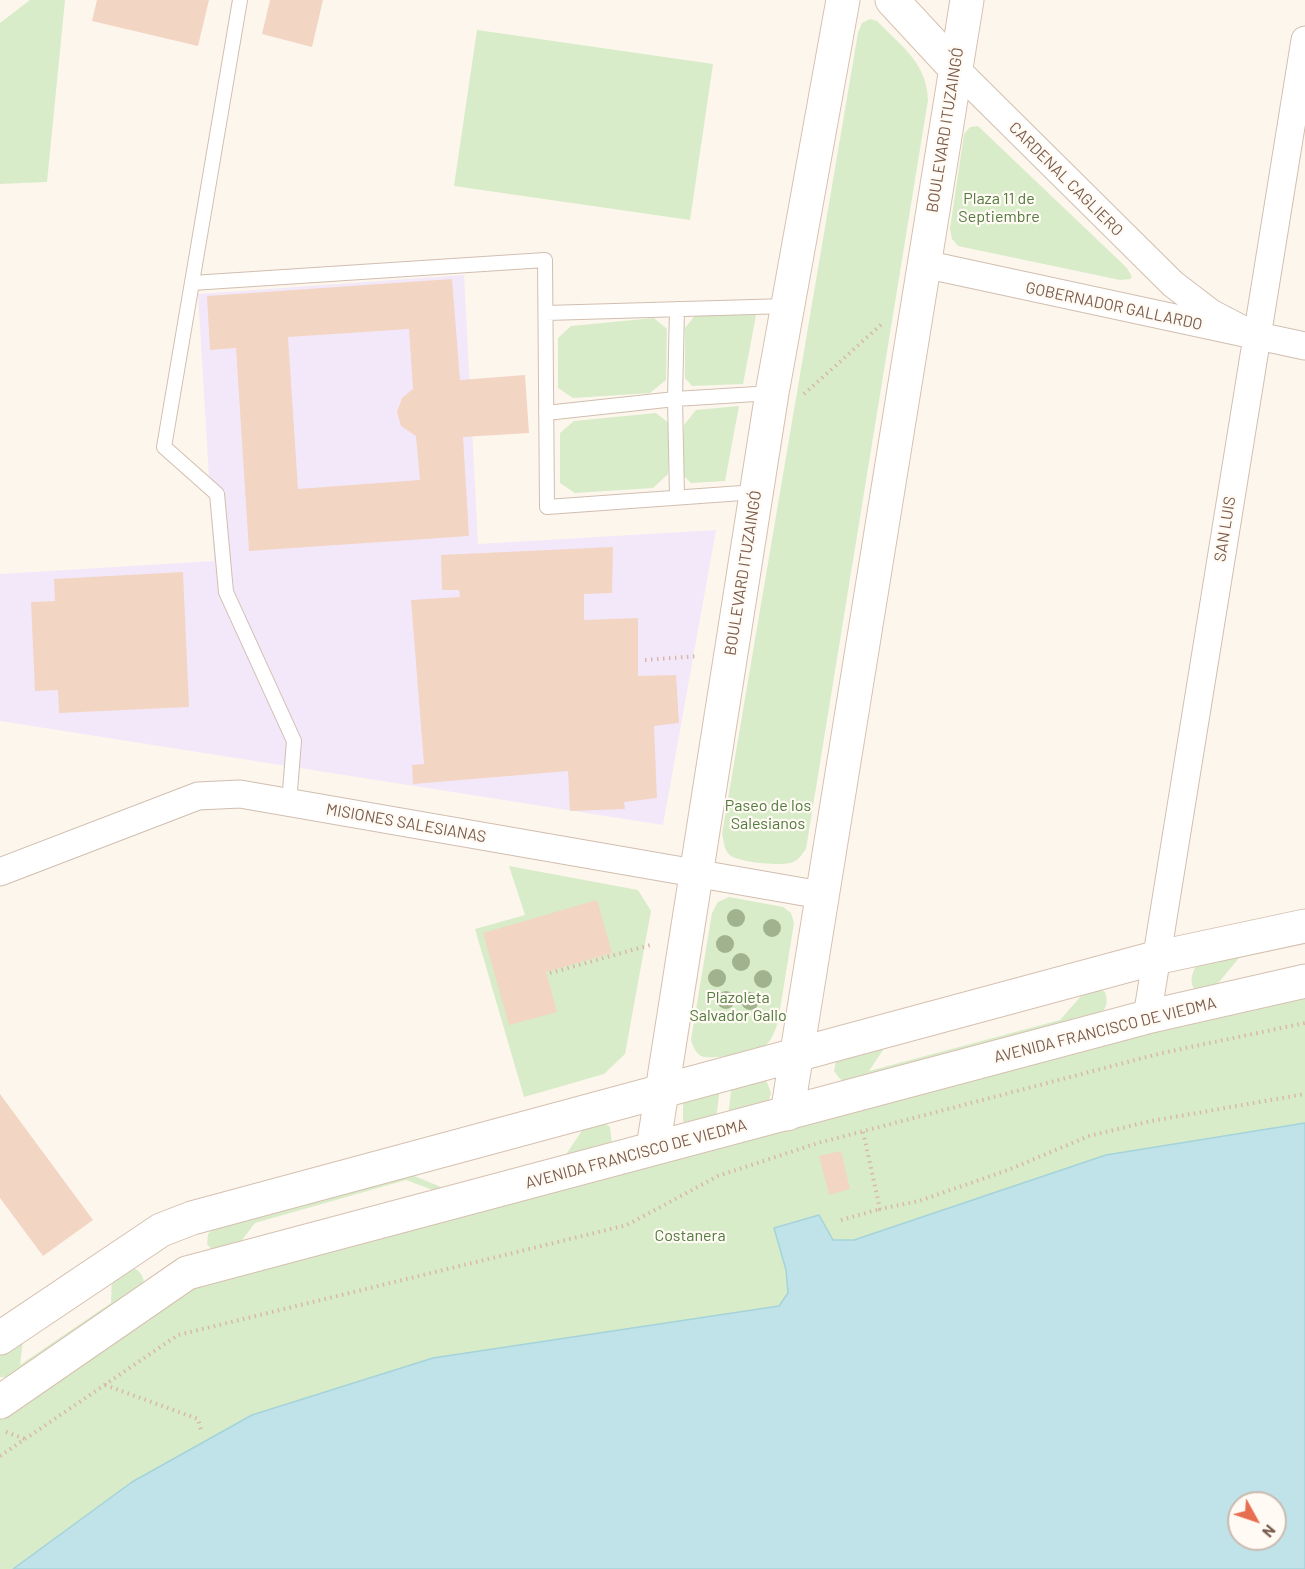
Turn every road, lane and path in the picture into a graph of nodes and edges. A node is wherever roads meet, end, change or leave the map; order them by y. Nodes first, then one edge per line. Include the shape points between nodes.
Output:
1 (240, 0) edge
2 (843, 0) edge
3 (892, 0) edge
4 (967, 0) edge
5 (1305, 40) edge
6 (955, 68) junction
7 (924, 264) junction
8 (192, 283) junction
9 (787, 306) junction
10 (677, 309) junction
11 (546, 313) junction
12 (885, 321) dead end
13 (1257, 337) junction
14 (1305, 346) edge
15 (786, 395) junction
16 (675, 399) junction
17 (546, 413) junction
18 (756, 492) junction
19 (677, 496) junction
20 (730, 653) junction
21 (645, 660) dead end
22 (289, 803) junction
23 (0, 872) edge
24 (696, 873) junction
25 (822, 895) junction
26 (1305, 926) edge
27 (686, 935) junction
28 (1155, 958) junction
29 (550, 973) dead end
30 (1305, 981) edge
31 (1147, 1017) junction
32 (1305, 1023) edge
33 (796, 1054) junction
34 (662, 1091) junction
35 (1305, 1094) edge
36 (787, 1114) junction
37 (863, 1132) junction
38 (653, 1148) junction
39 (880, 1209) junction
40 (841, 1220) dead end
41 (161, 1230) junction
42 (187, 1273) junction
43 (0, 1338) edge
44 (105, 1385) junction
45 (0, 1402) edge
46 (0, 1430) edge
47 (202, 1432) dead end
48 (25, 1439) junction
49 (0, 1456) edge

1 - 8 lane
2 - 9 main road, BOULEVARD ITUZAINGÓ
3 - 6 main road, CARDENAL CAGLIERO
4 - 6 main road, BOULEVARD ITUZAINGÓ
5 - 13 street, SAN LUIS
6 - 7 main road, BOULEVARD ITUZAINGÓ
6 - 13 street, CARDENAL CAGLIERO via 1173,284 1211,313
7 - 13 street, GOBERNADOR GALLARDO
7 - 25 main road, BOULEVARD ITUZAINGÓ
8 - 11 lane via 545,260
8 - 22 lane via 164,447 217,494 226,592 294,741
9 - 10 lane
9 - 15 main road, BOULEVARD ITUZAINGÓ
10 - 11 lane
10 - 16 lane
11 - 17 lane
12 - 15 path
13 - 14 street, GOBERNADOR GALLARDO
13 - 28 street, SAN LUIS
15 - 16 lane
15 - 18 main road, BOULEVARD ITUZAINGÓ
16 - 17 lane
16 - 19 lane
17 - 19 lane via 547,507
18 - 19 lane
18 - 20 main road, BOULEVARD ITUZAINGÓ
20 - 21 path
20 - 24 main road, BOULEVARD ITUZAINGÓ
22 - 23 street, MISIONES SALESIANAS via 240,794 198,796
22 - 24 street, MISIONES SALESIANAS
24 - 25 street, MISIONES SALESIANAS
24 - 27 main road, BOULEVARD ITUZAINGÓ
25 - 33 main road, BOULEVARD ITUZAINGÓ
26 - 28 main road
27 - 29 path
27 - 34 main road, BOULEVARD ITUZAINGÓ
28 - 31 street, SAN LUIS
28 - 33 main road
30 - 31 main road, AVENIDA FRANCISCO DE VIEDMA
31 - 36 main road, AVENIDA FRANCISCO DE VIEDMA
32 - 37 path via 1162,1053
33 - 34 main road
33 - 36 main road, BOULEVARD ITUZAINGÓ
34 - 38 main road, BOULEVARD ITUZAINGÓ
34 - 41 main road via 192,1218
35 - 39 path via 1089,1136 920,1202
36 - 38 main road, AVENIDA FRANCISCO DE VIEDMA
37 - 39 path
37 - 44 path via 718,1176 627,1225 178,1335
38 - 42 main road, AVENIDA FRANCISCO DE VIEDMA
39 - 40 path
41 - 42 main road
41 - 43 main road
42 - 45 main road, AVENIDA FRANCISCO DE VIEDMA
44 - 47 path via 198,1419
44 - 48 path
46 - 48 path
48 - 49 path

